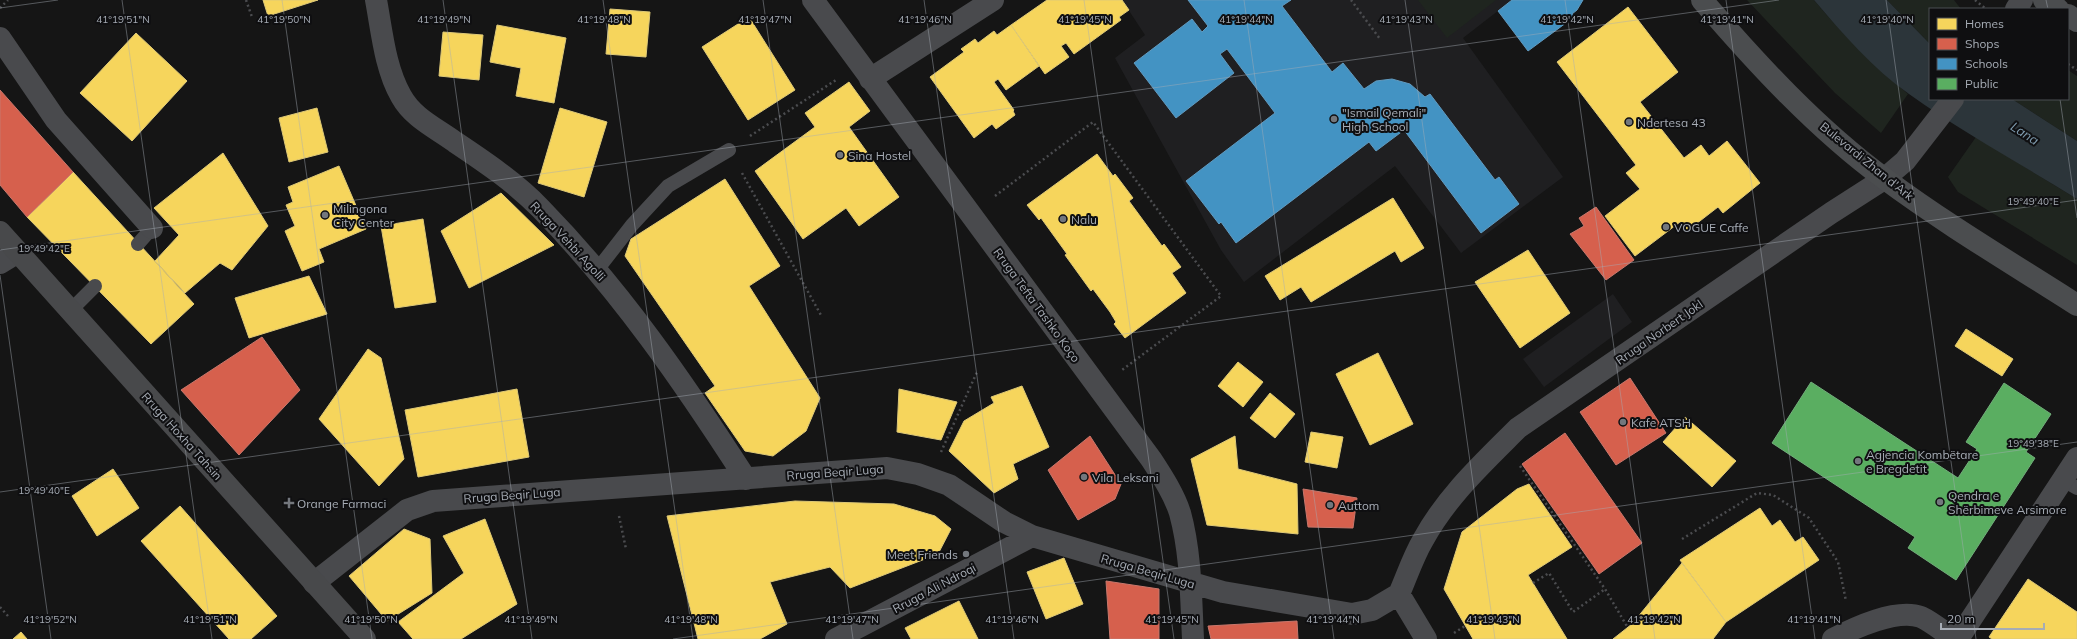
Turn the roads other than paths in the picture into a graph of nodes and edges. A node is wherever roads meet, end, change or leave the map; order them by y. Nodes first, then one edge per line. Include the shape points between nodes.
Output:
1 (376, 0) edge
2 (813, 0) edge
3 (993, 0) edge
4 (1702, 0) edge
5 (0, 38) edge
6 (865, 72) junction
7 (1952, 100) edge
8 (729, 150) road end
9 (1884, 179) junction
10 (0, 232) edge
11 (145, 236) dead end
12 (18, 252) junction
13 (0, 263) edge
14 (597, 270) junction
15 (95, 286) dead end
16 (2077, 305) edge
17 (70, 311) junction
18 (2077, 458) edge
19 (746, 479) junction
20 (2070, 484) edge
21 (1032, 536) junction
22 (314, 582) junction
23 (1190, 583) junction
24 (1400, 594) junction
25 (1842, 634) edge
26 (365, 639) edge
27 (836, 639) edge
28 (1193, 639) edge
29 (1426, 639) edge
30 (1954, 639) edge
31 (1958, 639) edge

1 - 14 street, Rruga Vehbi Agolli via 388,62 401,97 421,120 493,168 540,208
2 - 6 street, Rruga Tefta Tashko Koço
3 - 6 street
4 - 9 main road, Bulevardi Zhan d'Ark via 1818,123
5 - 11 street via 56,120
6 - 23 street, Rruga Tefta Tashko Koço via 1167,484 1180,513
7 - 9 street, Rruga Norbert Jokl via 1905,161
8 - 14 lane via 668,186 632,225
9 - 16 main road, Bulevardi Zhan d'Ark
9 - 24 street, Rruga Norbert Jokl via 1518,428 1476,468 1450,500 1422,540
10 - 12 main road, Rruga Hoxha Tahsin
12 - 13 street
12 - 17 main road, Rruga Hoxha Tahsin
14 - 19 street, Rruga Vehbi Agolli via 644,329
15 - 17 lane
17 - 22 main road, Rruga Hoxha Tahsin
18 - 20 street
19 - 21 street, Rruga Beqir Luga via 887,468 949,485 1004,522
19 - 22 street, Rruga Beqir Luga via 433,501 407,510
20 - 31 street
21 - 23 street, Rruga Beqir Luga
21 - 27 street, Rruga Ali Ndroqi
22 - 26 main road, Rruga Hoxha Tahsin
23 - 24 street, Rruga Beqir Luga via 1236,595 1352,614 1372,610
23 - 28 street, Rruga Tefta Tashko Koço
24 - 29 street
25 - 30 street via 1904,615 1921,617

